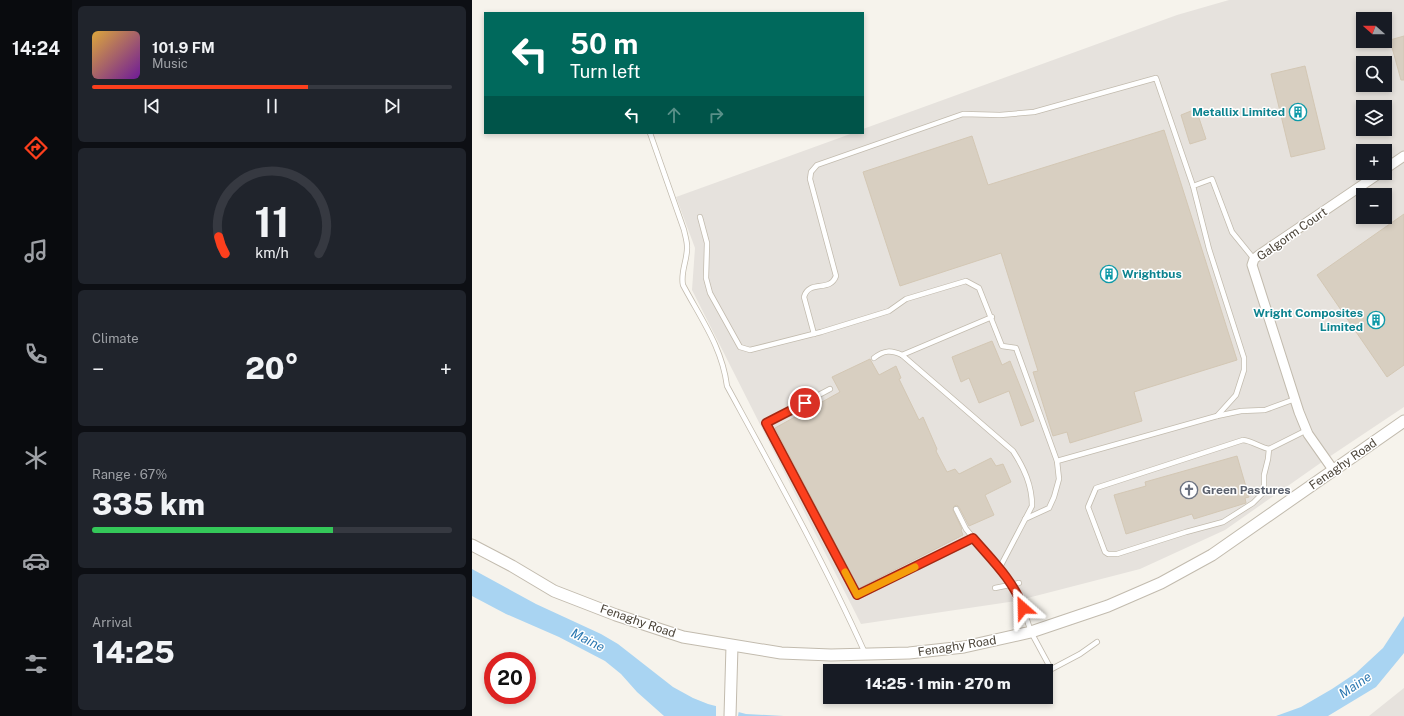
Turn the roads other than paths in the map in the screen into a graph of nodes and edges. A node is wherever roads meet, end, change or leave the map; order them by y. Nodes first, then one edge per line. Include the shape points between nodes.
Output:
1 (650, 134) edge
2 (1404, 156) edge
3 (1392, 164) edge
4 (1370, 180) edge
5 (1193, 186) junction
6 (700, 217) dead end
7 (1254, 259) junction
8 (992, 316) junction
9 (814, 334) junction
10 (902, 354) junction
11 (874, 358) dead end
12 (830, 389) dead end
13 (1295, 399) junction
14 (1217, 416) junction
15 (1404, 421) edge
16 (1307, 430) junction
17 (1269, 449) junction
18 (1057, 461) junction
19 (1334, 471) junction
20 (956, 509) dead end
21 (1025, 519) junction
22 (973, 538) junction
23 (472, 545) edge
24 (1000, 569) junction
25 (1019, 583) dead end
26 (1010, 584) junction
27 (995, 588) dead end
28 (1031, 632) junction
29 (1097, 642) dead end
30 (732, 646) junction
31 (865, 655) junction
32 (1045, 664) edge
33 (1053, 668) edge
34 (730, 716) edge

1 - 31 lane via 688,247 682,277 683,285 721,356 727,386 814,546
2 - 3 street
4 - 7 street, Galgorm Court
5 - 7 lane via 1212,179 1232,232
5 - 9 lane via 1156,78 1034,112 1000,115 963,114 817,165 811,172 810,179 836,276 830,284 810,288 805,292 804,297
5 - 14 lane via 1209,249 1244,358 1244,370 1236,395
6 - 9 lane via 707,243 706,278 710,293 740,347 750,350
7 - 13 street, Galgorm Court via 1252,269
8 - 9 lane via 979,288 966,282 906,299 889,311
8 - 10 lane
8 - 18 lane via 1002,346 1016,348
10 - 11 lane via 893,351 879,353
10 - 21 lane via 1013,451 1023,466 1032,495 1032,506
12 - 22 lane via 766,423 857,595
13 - 14 lane via 1265,410
13 - 16 street, Galgorm Court
14 - 18 lane
15 - 19 street, Fenaghy Road
16 - 17 lane
16 - 19 street, Galgorm Court
17 - 17 lane via 1243,440 1096,488 1088,507 1105,552 1117,554 1223,522 1253,503 1264,492
18 - 21 lane via 1059,479 1049,508
19 - 28 street, Fenaghy Road via 1212,555 1161,583 1108,606
20 - 22 lane
21 - 24 lane
22 - 24 lane
23 - 30 street, Fenaghy Road via 554,591 682,637
24 - 26 lane
25 - 26 lane
26 - 27 lane
26 - 28 lane via 1019,596
28 - 31 street, Fenaghy Road via 964,647
28 - 32 lane
29 - 33 lane
30 - 31 street, Fenaghy Road via 781,653
30 - 34 street

